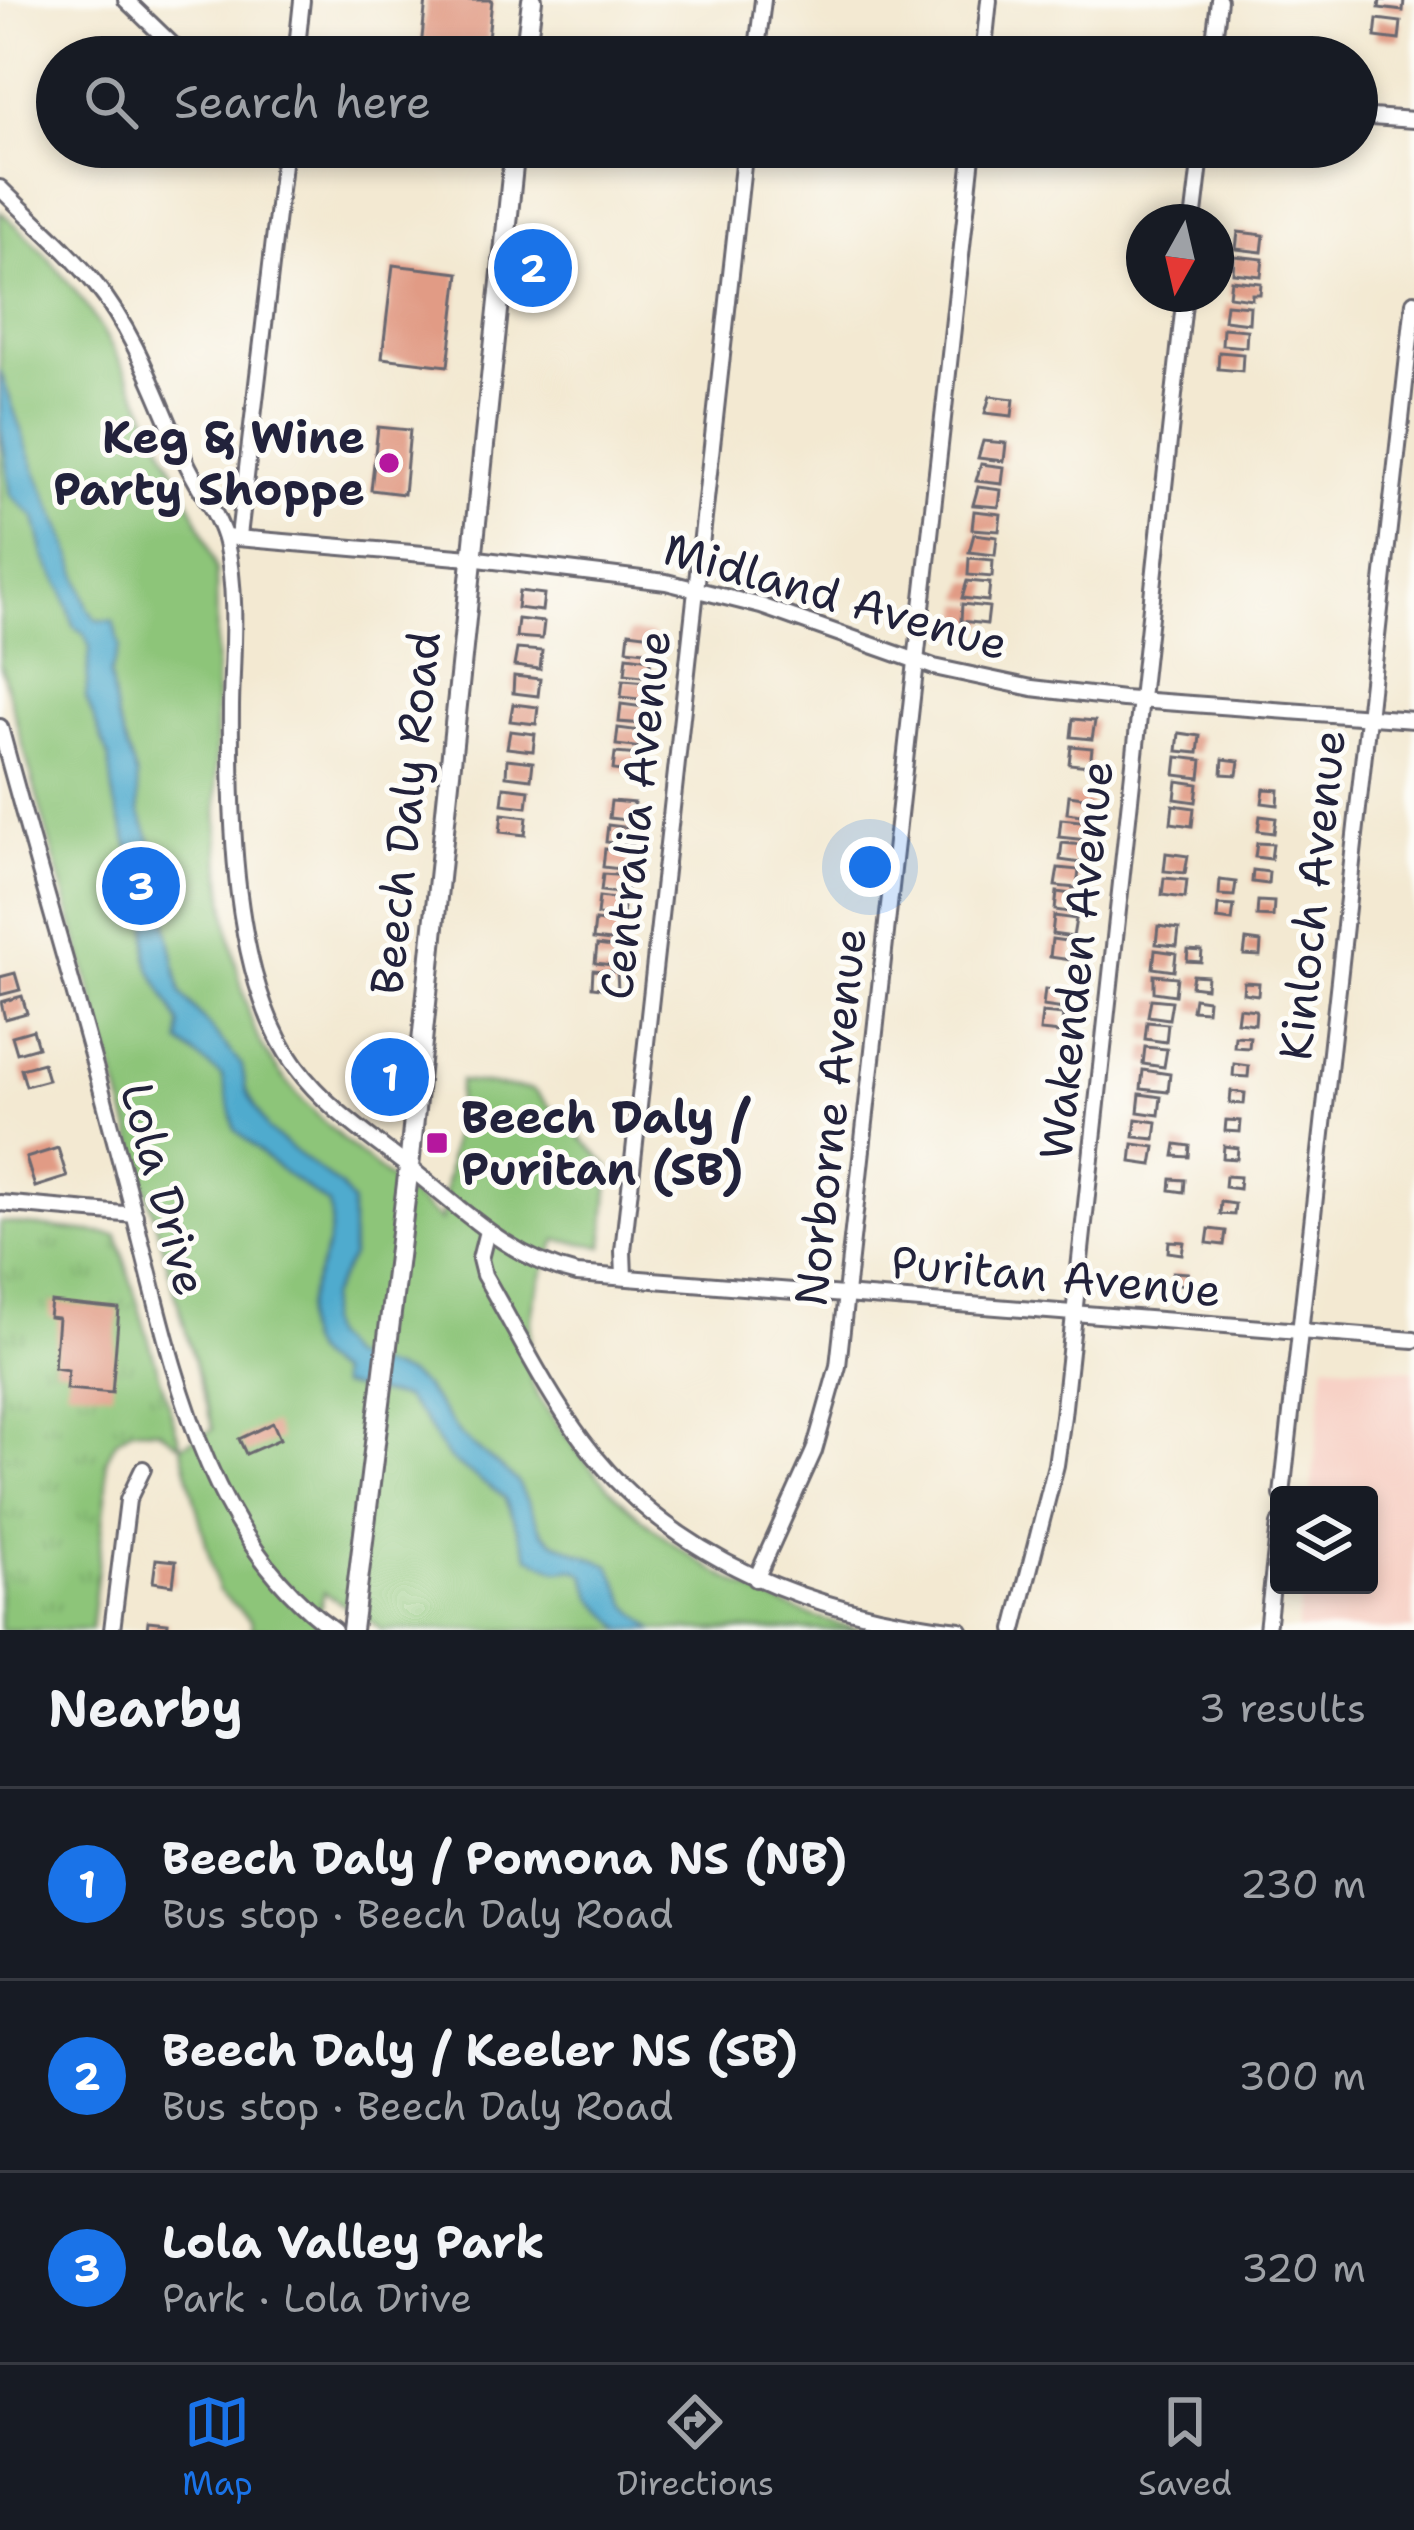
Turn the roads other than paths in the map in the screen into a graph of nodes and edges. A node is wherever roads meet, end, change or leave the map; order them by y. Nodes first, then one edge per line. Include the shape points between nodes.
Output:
1 (126, 0) edge
2 (302, 0) edge
3 (532, 0) edge
4 (763, 0) edge
5 (989, 0) edge
6 (1219, 0) edge
7 (163, 36) edge
8 (298, 36) edge
9 (528, 36) edge
10 (759, 36) edge
11 (985, 36) edge
12 (1215, 36) edge
13 (1378, 117) edge
14 (1414, 120) edge
15 (282, 168) edge
16 (513, 168) edge
17 (743, 168) edge
18 (972, 168) edge
19 (1199, 168) edge
20 (0, 188) edge
21 (1195, 204) edge
22 (1414, 302) edge
23 (1183, 312) edge
24 (232, 536) junction
25 (470, 558) junction
26 (696, 590) junction
27 (917, 661) junction
28 (1140, 701) junction
29 (1368, 717) junction
30 (1414, 720) edge
31 (0, 727) edge
32 (409, 1167) junction
33 (0, 1203) edge
34 (135, 1215) junction
35 (488, 1231) junction
36 (625, 1277) junction
37 (847, 1295) junction
38 (1074, 1313) junction
39 (1300, 1331) junction
40 (1414, 1340) edge
41 (142, 1469) dead end
42 (1283, 1486) edge
43 (756, 1579) junction
44 (1271, 1594) edge
45 (112, 1630) edge
46 (334, 1630) edge
47 (352, 1630) edge
48 (960, 1630) edge
49 (1015, 1630) edge
50 (1267, 1630) edge

1 - 7 street
2 - 8 street
3 - 9 main road
4 - 10 street
5 - 11 street
6 - 12 street
13 - 14 street
15 - 24 street
16 - 25 main road, Beech Daly Road
17 - 26 street, Centralia Avenue
18 - 27 street, Norborne Avenue
19 - 21 street
20 - 24 street via 117,314 190,470
22 - 29 street, Kinloch Avenue
23 - 28 street, Wakenden Avenue
24 - 25 street, Midland Avenue
24 - 32 street, Puritan Avenue via 230,800 262,997 299,1071
25 - 26 street, Midland Avenue
25 - 32 main road, Beech Daly Road
26 - 27 street, Midland Avenue
26 - 36 street, Centralia Avenue
27 - 28 street, Midland Avenue via 1032,688
27 - 37 street, Norborne Avenue
28 - 29 street, Midland Avenue
28 - 38 street, Wakenden Avenue
29 - 30 street, Midland Avenue
29 - 39 street, Kinloch Avenue
31 - 34 street, Lola Drive
32 - 35 street, Puritan Avenue
32 - 47 main road, Beech Daly Road
33 - 34 street
34 - 46 street, Lola Drive via 177,1380 223,1495 260,1557
35 - 36 street, Puritan Avenue via 550,1268
35 - 43 street via 484,1275 583,1440 665,1521
36 - 37 street, Puritan Avenue
37 - 38 street, Puritan Avenue
37 - 43 street, Norborne Avenue via 826,1416
38 - 39 street, Puritan Avenue
38 - 49 street, Wakenden Avenue via 1056,1466
39 - 40 street, Puritan Avenue
39 - 42 street, Kinloch Avenue
41 - 45 street via 128,1499
43 - 48 street via 853,1613
44 - 50 street

